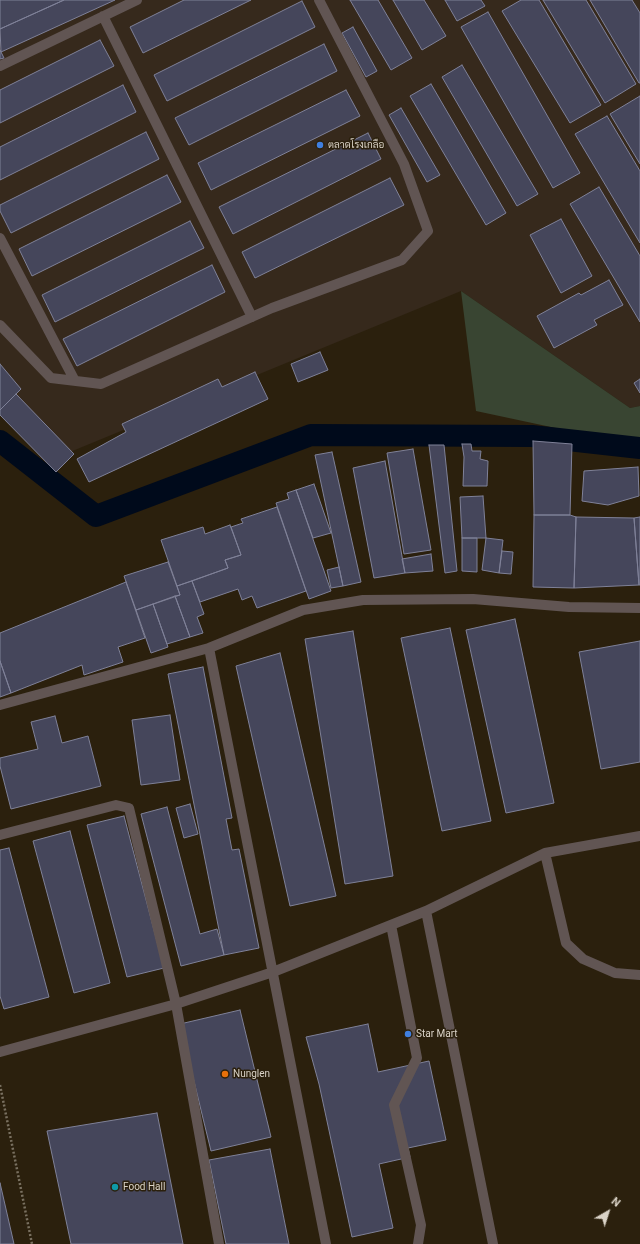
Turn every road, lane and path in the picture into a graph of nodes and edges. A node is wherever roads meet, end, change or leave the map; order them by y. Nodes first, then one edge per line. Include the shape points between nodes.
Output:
1 (137, 0) edge
2 (319, 0) edge
3 (103, 16) junction
4 (0, 66) edge
5 (0, 238) edge
6 (252, 317) junction
7 (0, 325) edge
8 (75, 381) junction
9 (640, 608) edge
10 (209, 648) junction
11 (0, 705) edge
12 (0, 835) edge
13 (640, 836) edge
14 (545, 853) junction
15 (426, 911) junction
16 (391, 925) junction
17 (273, 972) junction
18 (640, 975) edge
19 (176, 1004) junction
20 (0, 1052) edge
21 (0, 1085) edge
22 (32, 1244) edge
23 (219, 1244) edge
24 (326, 1244) edge
25 (418, 1244) edge
26 (493, 1244) edge

1 - 3 street
2 - 6 street via 404,164 428,231 402,260
3 - 4 street
3 - 6 street
5 - 8 street
6 - 8 street via 101,384
7 - 8 street via 51,378
9 - 10 street via 569,607 473,599 363,600 304,610
10 - 11 street
10 - 17 street
12 - 19 street via 116,805 129,808
13 - 14 street
14 - 15 street
14 - 18 street via 566,943 583,960 615,973
15 - 16 street
15 - 26 street
16 - 17 street
16 - 25 street via 416,1058 394,1106 420,1225
17 - 19 street
17 - 24 street
19 - 20 street
19 - 23 street
21 - 22 path

